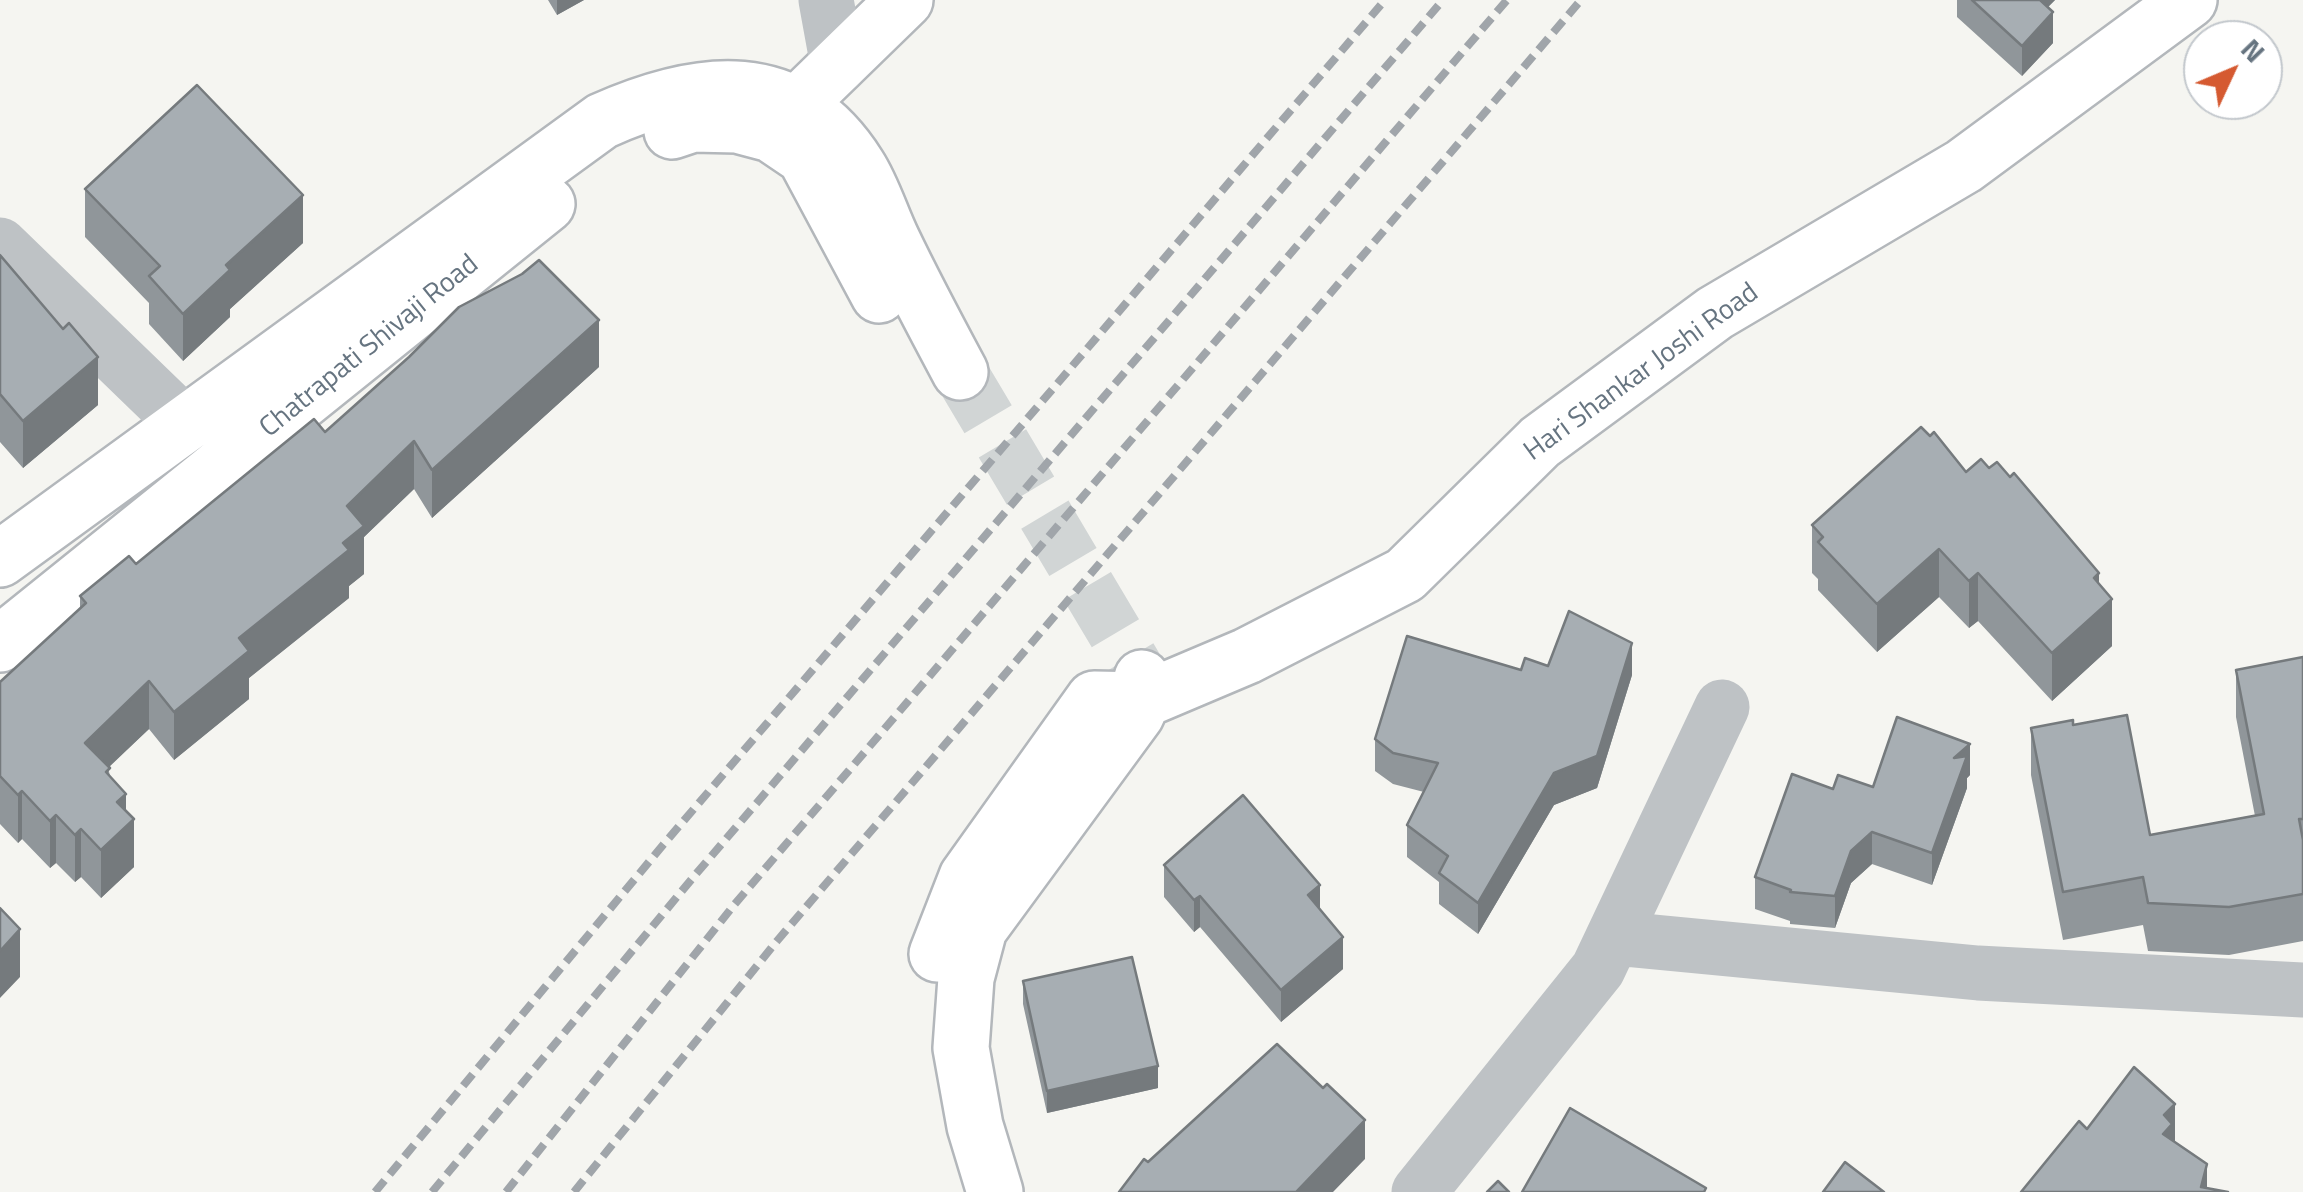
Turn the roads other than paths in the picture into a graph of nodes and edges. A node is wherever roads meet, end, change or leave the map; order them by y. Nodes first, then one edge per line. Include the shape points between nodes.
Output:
1 (826, 0) edge
2 (906, 0) edge
3 (2189, 0) edge
4 (838, 66) junction
5 (784, 120) junction
6 (0, 245) edge
7 (944, 381) tunnel mouth
8 (185, 424) junction
9 (0, 560) edge
10 (0, 644) edge
11 (1118, 688) junction
12 (1722, 707) dead end
13 (1613, 938) junction
14 (2303, 990) edge
15 (962, 1192) edge
16 (995, 1192) edge
17 (1418, 1192) edge

1 - 4 street
2 - 4 main road
3 - 11 main road, Hari Shankar Joshi Road via 1964,166 1714,313 1540,442 1405,575 1246,656
4 - 5 main road
5 - 7 main road via 830,129 860,168
5 - 8 main road, Chatrapati Shivaji Road via 762,89 726,88 637,106 602,122
5 - 10 main road, Chatrapati Shivaji Road via 693,124 603,160
6 - 8 street
8 - 9 main road, Chatrapati Shivaji Road
11 - 15 main road via 968,877 933,967 930,1027 940,1109
11 - 16 main road via 1136,716 980,929 966,978 961,1048 974,1126
12 - 13 street
13 - 14 street via 1978,974
13 - 17 street via 1598,969

